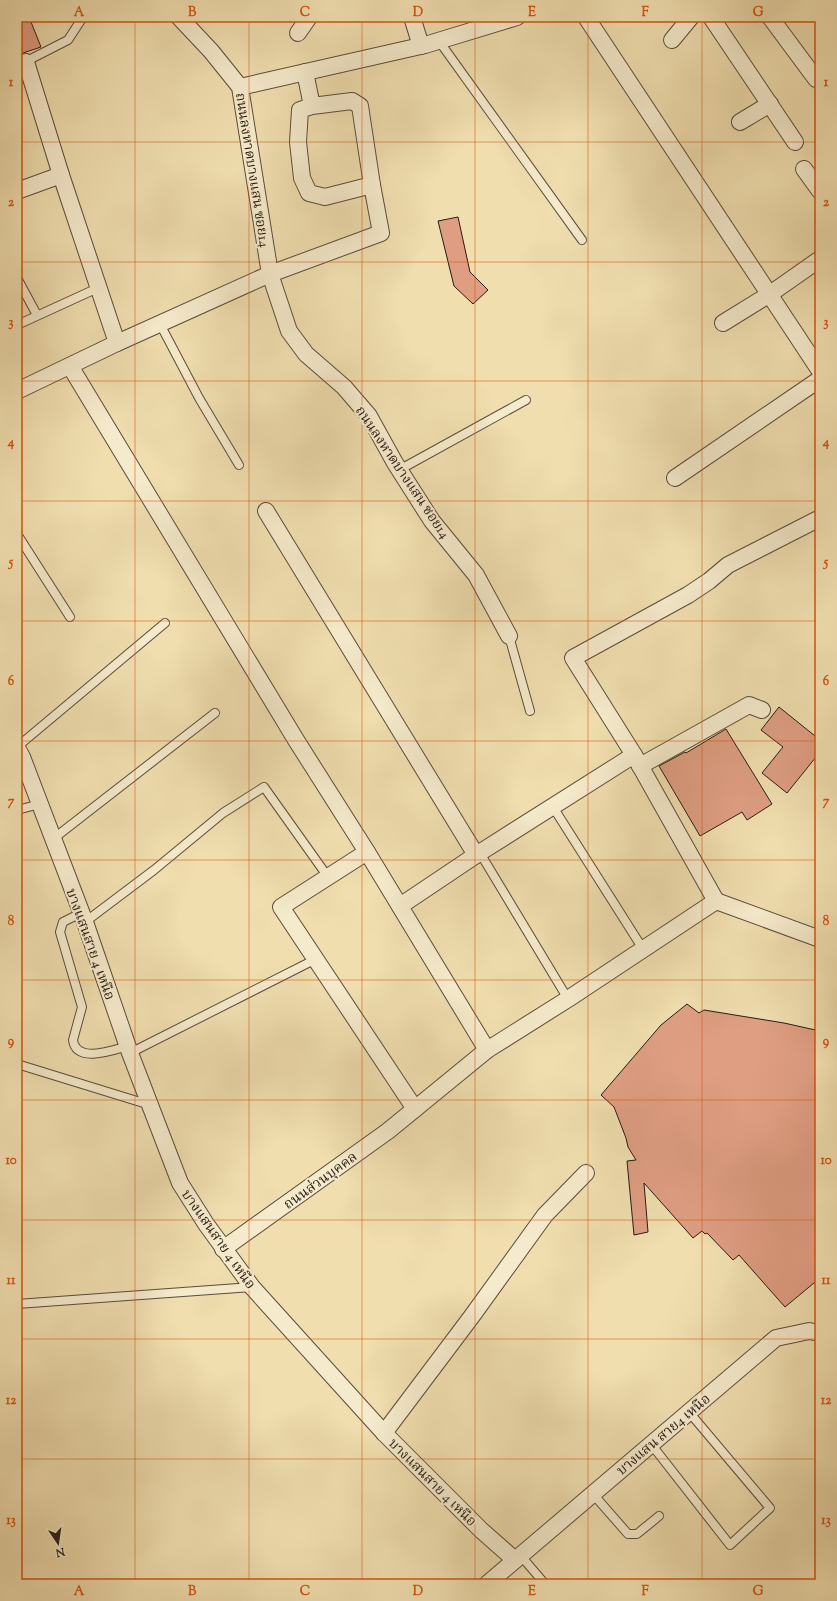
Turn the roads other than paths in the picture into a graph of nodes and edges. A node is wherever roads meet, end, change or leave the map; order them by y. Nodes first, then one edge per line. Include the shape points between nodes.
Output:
1 (83, 17) edge
2 (179, 17) edge
3 (309, 17) edge
4 (412, 17) edge
5 (517, 17) edge
6 (586, 17) edge
7 (691, 17) edge
8 (711, 17) edge
9 (770, 17) edge
10 (298, 33) dead end
11 (672, 40) dead end
12 (439, 41) junction
13 (421, 46) junction
14 (21, 64) edge
15 (305, 72) junction
16 (816, 79) dead end
17 (240, 87) junction
18 (770, 104) junction
19 (312, 106) junction
20 (740, 122) dead end
21 (795, 142) dead end
22 (804, 169) dead end
23 (61, 175) junction
24 (372, 185) junction
25 (17, 191) edge
26 (820, 191) edge
27 (582, 240) dead end
28 (820, 259) edge
29 (270, 274) junction
30 (17, 278) edge
31 (100, 287) junction
32 (770, 294) junction
33 (37, 315) junction
34 (723, 323) dead end
35 (160, 324) junction
36 (17, 325) edge
37 (117, 343) junction
38 (70, 366) junction
39 (820, 371) edge
40 (820, 379) edge
41 (17, 391) edge
42 (526, 400) dead end
43 (239, 465) dead end
44 (399, 470) junction
45 (675, 478) dead end
46 (266, 511) dead end
47 (820, 518) edge
48 (17, 534) edge
49 (70, 617) dead end
50 (165, 623) dead end
51 (509, 636) joint
52 (762, 710) dead end
53 (530, 711) dead end
54 (215, 713) dead end
55 (17, 747) edge
56 (637, 761) junction
57 (40, 804) junction
58 (553, 806) junction
59 (17, 810) edge
60 (53, 839) junction
61 (367, 852) junction
62 (478, 854) junction
63 (328, 876) junction
64 (716, 901) junction
65 (400, 906) junction
66 (83, 918) junction
67 (820, 939) edge
68 (643, 949) junction
69 (316, 959) junction
70 (568, 999) junction
71 (129, 1050) junction
72 (486, 1050) junction
73 (17, 1064) edge
74 (150, 1105) junction
75 (415, 1109) junction
76 (586, 1173) dead end
77 (223, 1249) junction
78 (252, 1287) junction
79 (17, 1304) edge
80 (820, 1333) edge
81 (689, 1412) junction
82 (384, 1433) junction
83 (651, 1444) junction
84 (593, 1494) junction
85 (659, 1516) dead end
86 (518, 1558) junction
87 (487, 1584) edge
88 (545, 1584) edge

1 - 14 lane via 68,40
2 - 17 street, ถนนลงหาดบางแสน ซอย14
3 - 10 street
4 - 13 street
5 - 12 street
6 - 32 street
7 - 11 street
8 - 18 street
9 - 16 street
12 - 13 street
12 - 27 lane
13 - 15 street
14 - 23 street
15 - 17 street
15 - 19 street
17 - 29 street, ถนนลงหาดบางแสน ซอย14
18 - 20 street
18 - 21 street
19 - 24 street via 352,101 360,106
19 - 24 street via 300,110 298,142 302,178 309,193 325,197
22 - 26 street
23 - 25 street
23 - 31 street
24 - 29 street via 381,233
28 - 32 street
29 - 35 street
29 - 44 street, ถนนลงหาดบางแสน ซอย14 via 289,331 306,354 344,387 369,416
30 - 33 lane
31 - 33 lane
31 - 37 street
32 - 34 street
32 - 39 street
33 - 36 lane
35 - 37 street
35 - 43 lane via 198,398
37 - 38 street
38 - 41 street
38 - 61 street via 296,740
40 - 45 street
42 - 44 lane
44 - 51 street, ถนนลงหาดบางแสน ซอย14 via 432,521 476,574
46 - 62 street
47 - 56 street via 728,565 688,595 573,658
48 - 49 lane
50 - 55 lane
51 - 53 lane
52 - 56 street via 749,705
54 - 60 lane
55 - 57 street, บางแสนสาย 4 เหนือ
56 - 58 street
56 - 64 street
57 - 59 lane
57 - 60 street, บางแสนสาย 4 เหนือ
58 - 62 street
58 - 68 lane
60 - 66 street, บางแสนสาย 4 เหนือ
61 - 63 street
61 - 65 street
62 - 65 street
62 - 70 lane
63 - 66 lane via 264,786 223,814 154,870
63 - 69 street via 281,907
64 - 67 street
64 - 68 street, ถนนส่วนบุคคล
65 - 72 street
66 - 71 street, บางแสนสาย 4 เหนือ
66 - 71 lane via 63,922 60,932 82,1007 74,1044 84,1052 94,1054
68 - 70 street, ถนนส่วนบุคคล
69 - 71 lane
69 - 75 street
70 - 72 street, ถนนส่วนบุคคล
71 - 74 street, บางแสนสาย 4 เหนือ
72 - 75 street, ถนนส่วนบุคคล
73 - 74 lane
74 - 77 street, บางแสนสาย 4 เหนือ via 180,1183
75 - 77 street, ถนนส่วนบุคคล
76 - 82 street via 545,1215
77 - 78 street, บางแสนสาย 4 เหนือ
78 - 79 lane
78 - 82 street, บางแสนสาย 4 เหนือ
80 - 81 street, บางแสน สาย4 เหนือ via 809,1331 776,1338
81 - 83 street, บางแสน สาย4 เหนือ
81 - 83 lane via 770,1508 730,1545
82 - 86 street, บางแสนสาย 4 เหนือ via 481,1530
83 - 84 street, บางแสน สาย4 เหนือ
84 - 85 lane via 628,1534 637,1534
84 - 86 street, บางแสน สาย4 เหนือ
86 - 87 street, บางแสน สาย4 เหนือ
86 - 88 lane

